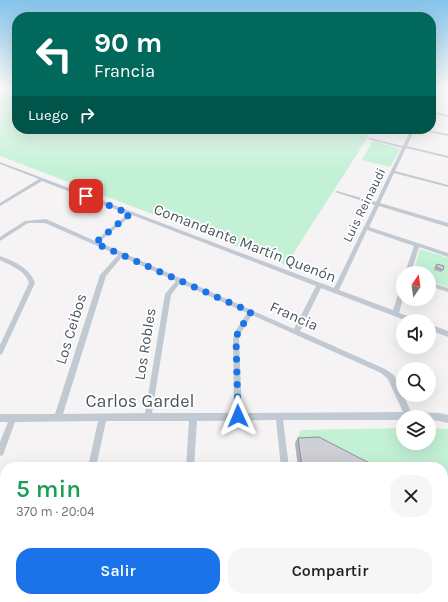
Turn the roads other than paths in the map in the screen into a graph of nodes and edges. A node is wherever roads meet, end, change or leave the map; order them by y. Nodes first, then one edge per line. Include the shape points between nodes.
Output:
1 (436, 133) edge
2 (410, 134) edge
3 (448, 135) edge
4 (370, 139) dead end
5 (404, 147) junction
6 (448, 157) edge
7 (0, 163) edge
8 (393, 172) junction
9 (42, 179) junction
10 (448, 186) edge
11 (336, 192) dead end
12 (377, 204) junction
13 (0, 205) edge
14 (130, 214) junction
15 (448, 225) edge
16 (365, 228) junction
17 (0, 238) edge
18 (95, 243) junction
19 (417, 245) junction
20 (121, 255) junction
21 (448, 255) edge
22 (0, 258) edge
23 (410, 266) edge
24 (180, 280) junction
25 (320, 285) junction
26 (436, 286) edge
27 (448, 290) edge
28 (336, 292) junction
29 (398, 306) edge
30 (251, 312) junction
31 (395, 314) joint
32 (436, 330) edge
33 (296, 332) junction
34 (448, 334) edge
35 (0, 352) edge
36 (406, 410) edge
37 (238, 416) junction
38 (279, 416) junction
39 (396, 416) edge
40 (58, 417) junction
41 (148, 417) junction
42 (193, 417) junction
43 (436, 417) edge
44 (0, 418) edge
45 (13, 418) junction
46 (103, 418) junction
47 (448, 419) edge
48 (0, 452) edge
49 (93, 462) edge
50 (190, 462) edge
51 (284, 462) edge

1 - 3 street
2 - 5 street, Luis Reinaudi
4 - 5 street
5 - 6 street
5 - 8 street, Luis Reinaudi
7 - 9 street, Comandante Martín Quenón
8 - 10 street
8 - 12 street, Luis Reinaudi
9 - 13 street
9 - 14 street, Comandante Martín Quenón
11 - 12 street
12 - 15 street
12 - 16 street, Luis Reinaudi
14 - 18 street
14 - 25 street, Comandante Martín Quenón
16 - 19 street
16 - 28 street, Luis Reinaudi
17 - 18 street, Francia via 20,226 34,221 46,221
18 - 20 street, Francia
19 - 21 street
19 - 23 street
20 - 24 street, Francia
20 - 40 street, Los Ceibos via 102,275
22 - 35 street via 26,272 32,283
24 - 30 street, Francia
24 - 41 street, Los Robles via 168,294
25 - 28 street, Comandante Martín Quenón
25 - 33 street
26 - 27 street
28 - 31 street, Comandante Martín Quenón
29 - 31 street
30 - 33 street, Francia
30 - 37 street via 236,339
32 - 34 street
33 - 36 street, Francia via 383,371 391,378
37 - 38 street, Carlos Gardel
37 - 42 street, Carlos Gardel
38 - 39 street, Carlos Gardel
38 - 51 street
40 - 45 street, Carlos Gardel
40 - 46 street, Carlos Gardel
41 - 42 street, Carlos Gardel
41 - 46 street, Carlos Gardel
42 - 50 street
43 - 47 street, Carlos Gardel
44 - 45 street, Carlos Gardel
45 - 48 street
46 - 49 street

